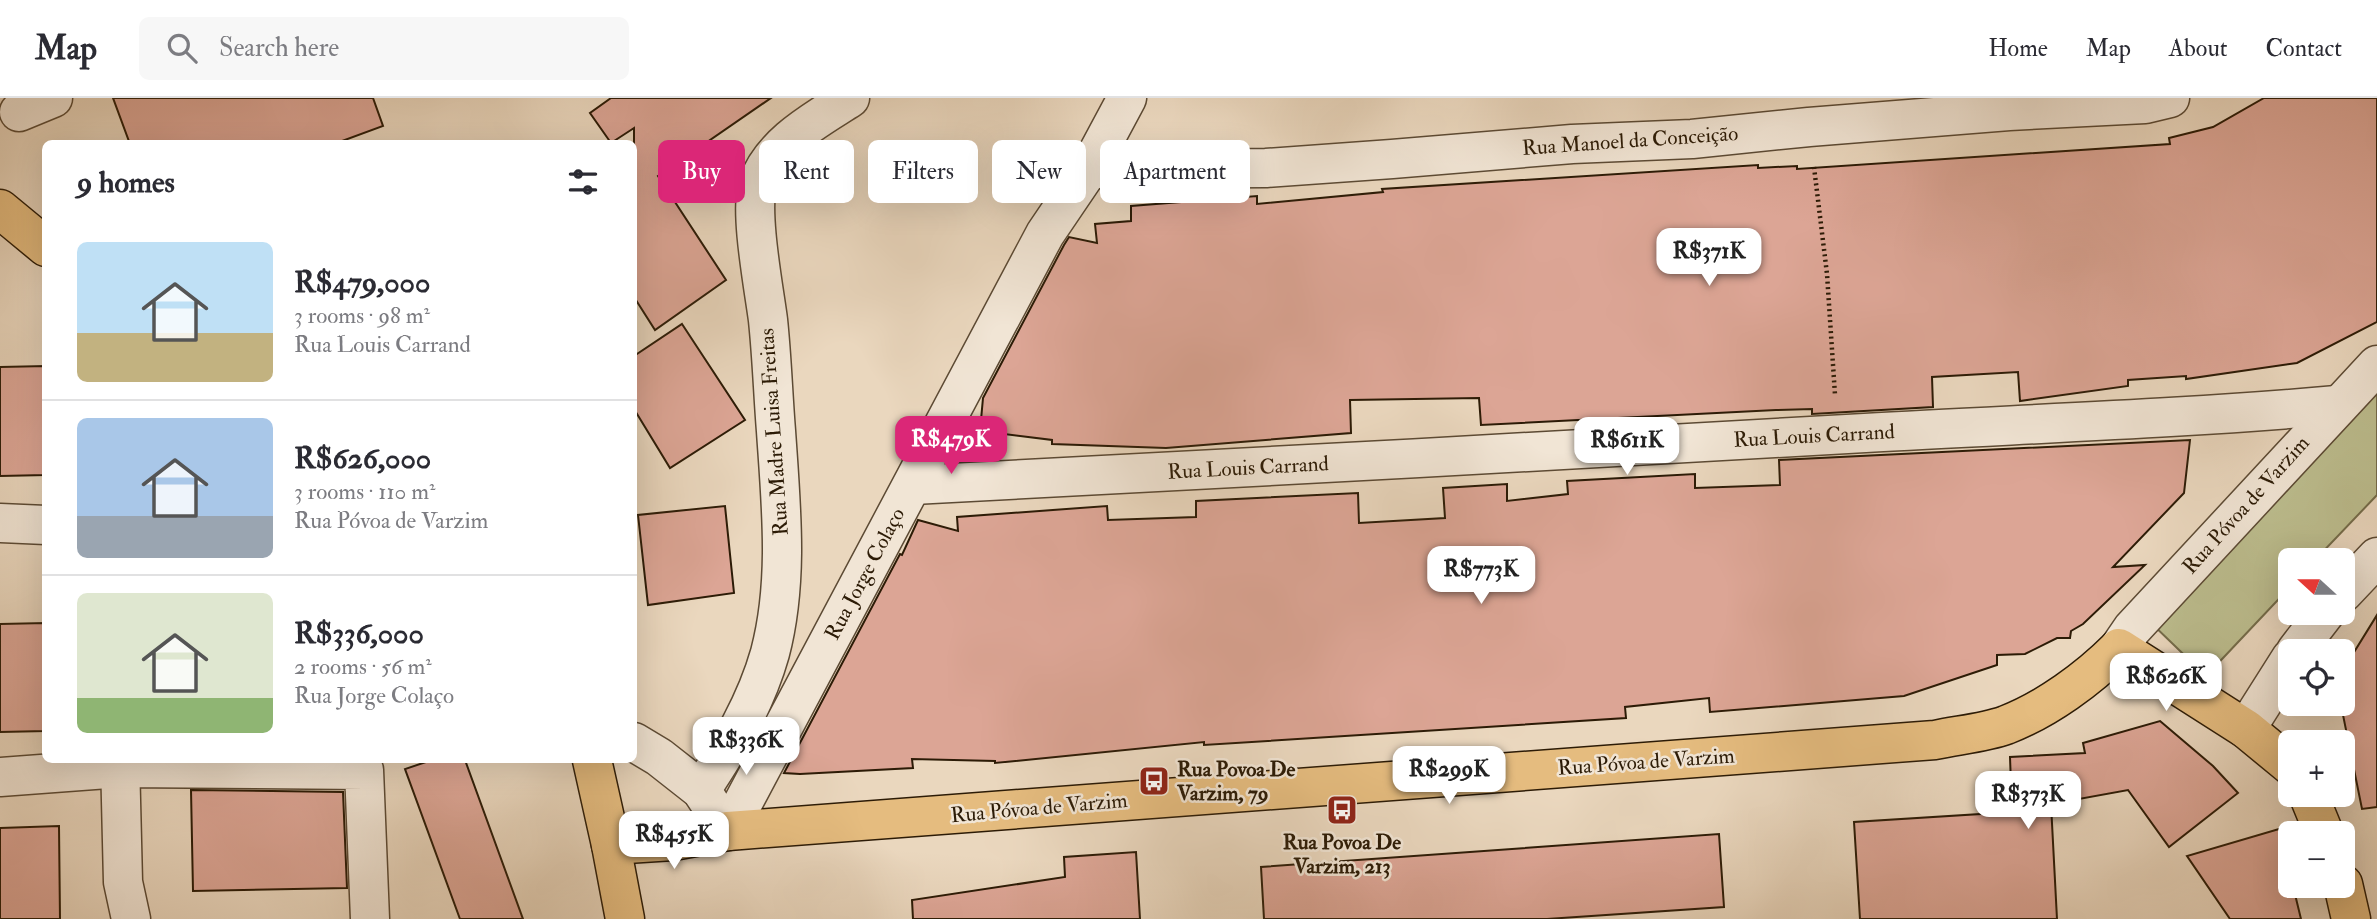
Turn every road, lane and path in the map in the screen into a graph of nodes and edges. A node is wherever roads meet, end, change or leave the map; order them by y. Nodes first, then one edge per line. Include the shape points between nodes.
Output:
1 (850, 98) edge
2 (1127, 98) edge
3 (2170, 98) edge
4 (1809, 127) junction
5 (1089, 169) junction
6 (0, 209) edge
7 (42, 244) edge
8 (2377, 365) edge
9 (2337, 405) junction
10 (1835, 435) junction
11 (913, 485) junction
12 (0, 523) edge
13 (42, 525) edge
14 (2377, 557) edge
15 (2356, 579) edge
16 (2316, 625) edge
17 (2305, 639) edge
18 (2119, 648) junction
19 (2278, 678) edge
20 (2246, 729) junction
21 (637, 744) edge
22 (2278, 755) edge
23 (593, 763) edge
24 (120, 764) edge
25 (0, 777) edge
26 (701, 790) junction
27 (728, 831) junction
28 (611, 845) junction
29 (2346, 898) edge
30 (131, 919) edge
31 (370, 919) edge
32 (625, 919) edge
33 (2351, 919) edge

1 - 26 street, Rua Madre Luisa Freitas via 779,149 758,184 756,214 781,491 781,584 770,653 751,706
2 - 5 street, Rua Jorge Colaço
3 - 4 street, Rua Manoel da Conceição via 2145,104
4 - 5 street, Rua Manoel da Conceição via 1266,168
4 - 10 path via 1827,274
5 - 11 street, Rua Jorge Colaço via 1045,234
6 - 7 main road
8 - 9 street, Rua Póvoa de Varzim
9 - 10 street, Rua Louis Carrand
9 - 18 street, Rua Póvoa de Varzim
10 - 11 street, Rua Louis Carrand
11 - 27 street, Rua Jorge Colaço
12 - 13 street
14 - 15 street
16 - 17 street
18 - 20 main road
18 - 27 main road, Rua Póvoa de Varzim via 2094,673 2005,726 1936,740
19 - 20 street
20 - 22 main road
21 - 26 street
23 - 28 main road
24 - 25 street
24 - 30 street via 123,882
24 - 31 street via 364,770
26 - 27 street
27 - 28 main road, Rua Póvoa de Varzim
28 - 32 main road
29 - 33 main road

